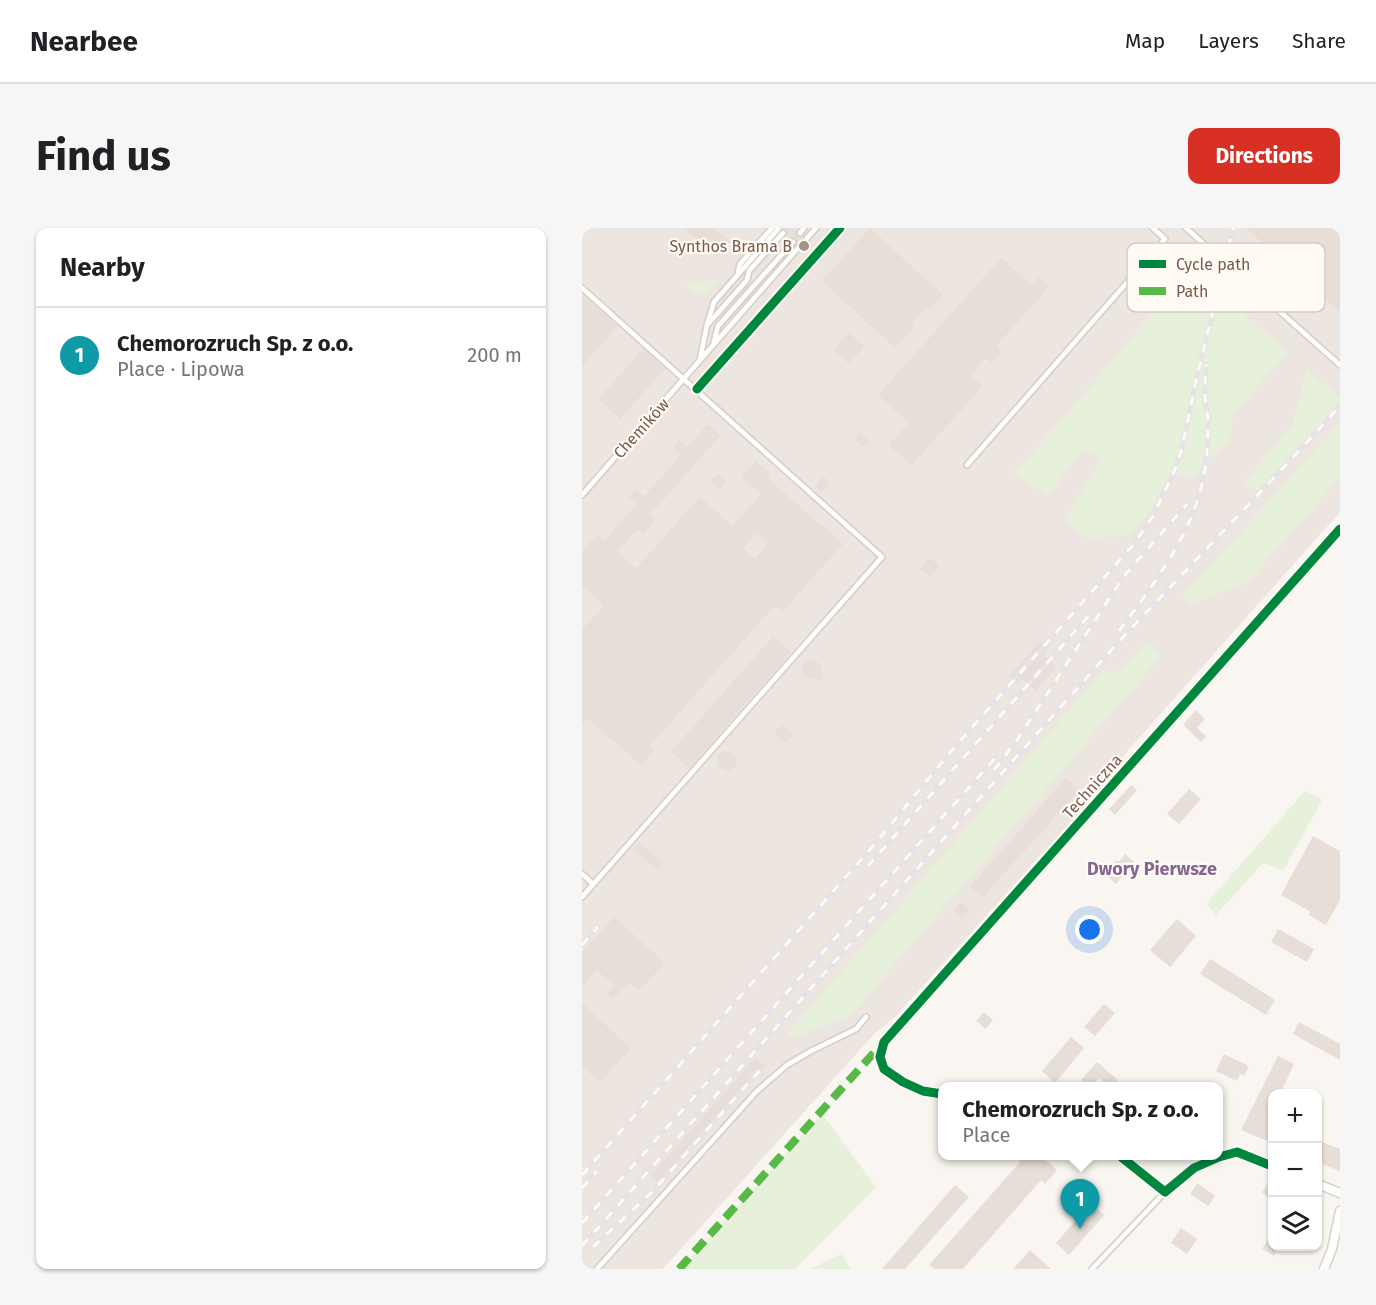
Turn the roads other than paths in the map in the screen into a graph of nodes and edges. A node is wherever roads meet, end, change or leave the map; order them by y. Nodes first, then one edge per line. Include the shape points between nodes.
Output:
1 (772, 228) edge
2 (816, 228) edge
3 (1153, 228) edge
4 (1186, 228) edge
5 (780, 231) edge
6 (807, 238) dead end
7 (793, 242) dead end
8 (1161, 243) edge
9 (1203, 243) edge
10 (799, 247) dead end
11 (737, 275) junction
12 (1127, 282) edge
13 (582, 288) edge
14 (1280, 312) edge
15 (707, 325) junction
16 (714, 345) junction
17 (699, 361) junction
18 (1340, 365) edge
19 (685, 379) junction
20 (967, 465) dead end
21 (582, 495) edge
22 (1340, 528) edge
23 (582, 874) edge
24 (593, 884) junction
25 (582, 897) edge
26 (866, 1017) dead end
27 (938, 1094) edge
28 (1223, 1156) edge
29 (1126, 1160) edge
30 (1213, 1160) edge
31 (1268, 1164) edge
32 (1322, 1186) edge
33 (1165, 1192) junction
34 (1340, 1193) edge
35 (1340, 1211) edge
36 (597, 1269) edge
37 (1092, 1269) edge
38 (1324, 1269) edge

1 - 11 lane via 740,264
2 - 6 lane
3 - 8 lane via 1165,239
4 - 9 lane
5 - 11 lane
5 - 15 lane via 749,271 747,280
7 - 16 lane via 718,326
10 - 16 lane, Chemików
11 - 15 lane, Chemików via 714,302
12 - 20 lane
13 - 19 lane
14 - 18 lane
15 - 17 lane, Chemików
16 - 17 lane, Chemików
17 - 19 lane, Chemików
19 - 21 lane, Chemików
19 - 24 lane via 882,556
22 - 27 street, Techniczna via 884,1042 880,1058 884,1069 923,1092
23 - 24 lane
24 - 25 lane
26 - 36 lane via 856,1029 787,1065 757,1090
28 - 31 street via 1237,1152
29 - 33 street
30 - 33 street via 1194,1168
32 - 34 street
33 - 37 lane
35 - 38 street

